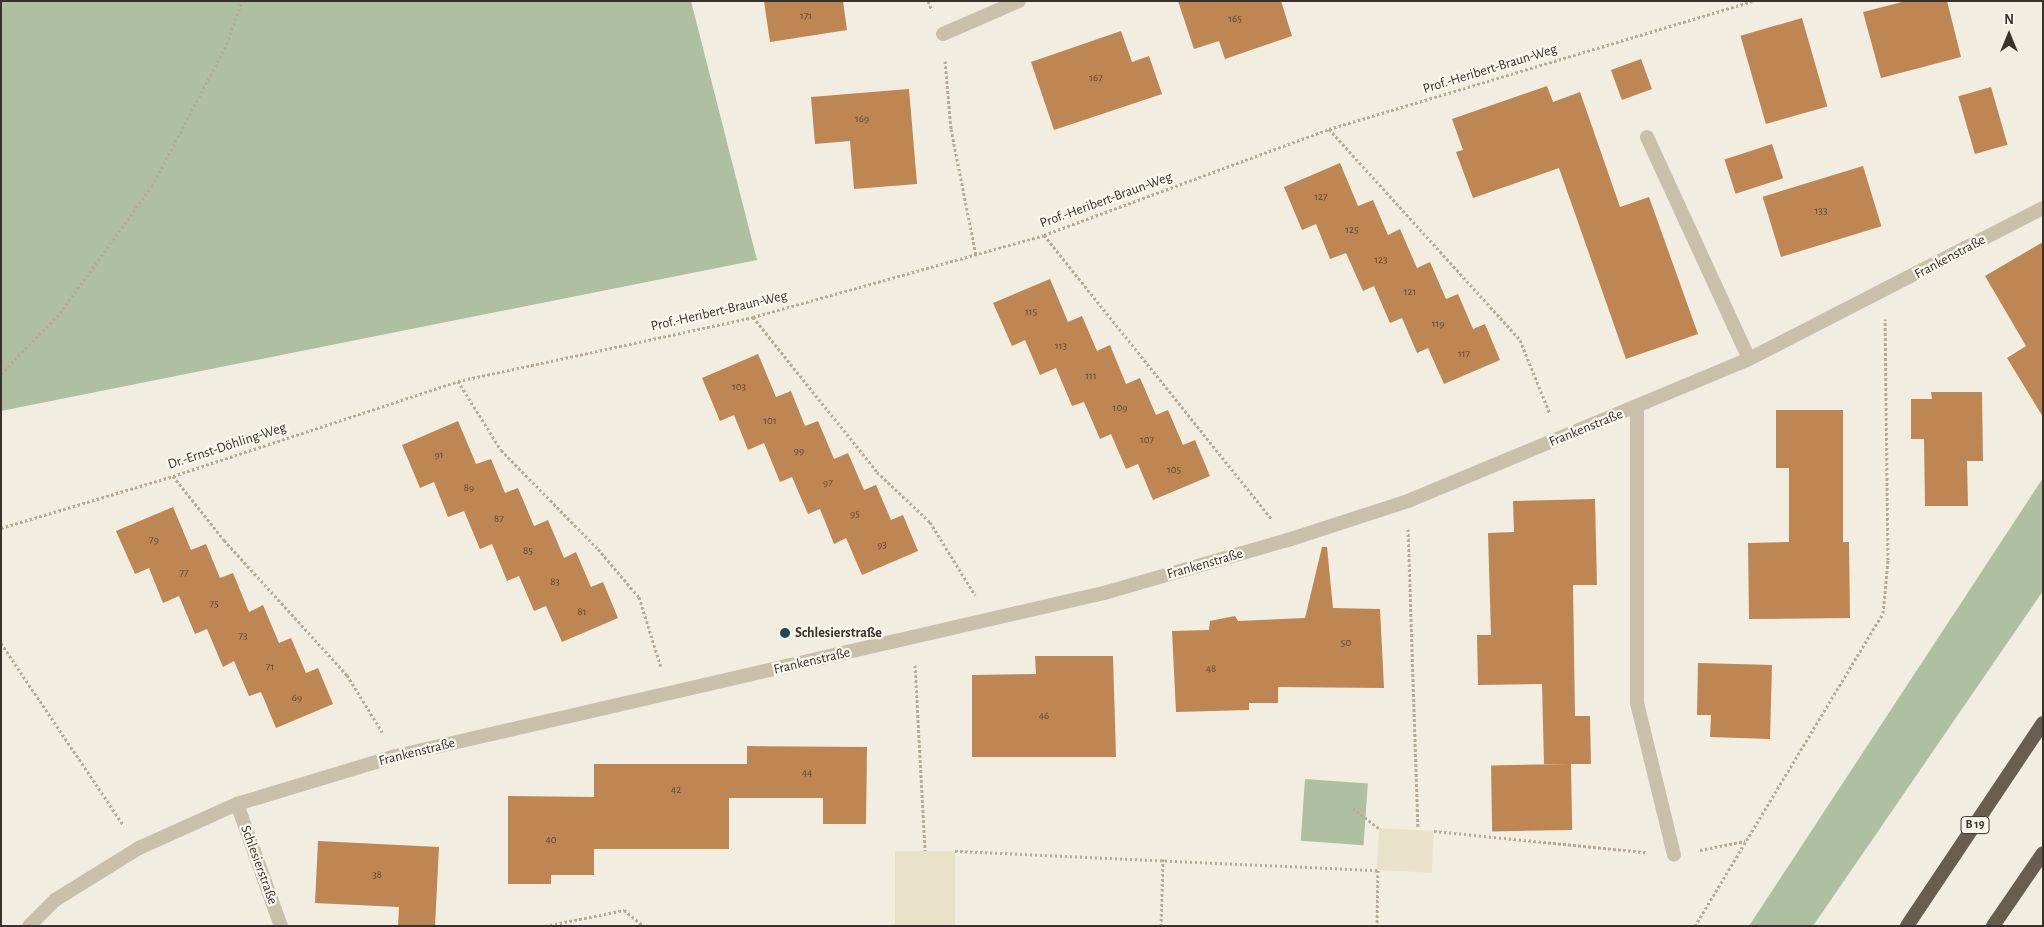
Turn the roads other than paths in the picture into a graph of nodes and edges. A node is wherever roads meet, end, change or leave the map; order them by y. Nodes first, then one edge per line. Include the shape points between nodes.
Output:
1 (1018, 1) edge
2 (943, 34) road end
3 (1647, 137) dead end
4 (2043, 208) edge
5 (1749, 360) junction
6 (1637, 407) junction
7 (2043, 723) edge
8 (237, 804) junction
9 (2043, 853) edge
10 (1674, 855) road end
11 (30, 926) edge
12 (281, 926) edge
13 (1907, 926) edge
14 (1993, 926) edge

1 - 2 street
3 - 5 street
4 - 5 street, Frankenstraße
5 - 6 street, Frankenstraße
6 - 8 street, Frankenstraße via 1408,501 1288,540 992,621 396,756
6 - 10 street, Frankenstraße via 1637,703
7 - 13 highway, B 19
8 - 11 street, Frankenstraße via 138,848 55,900
8 - 12 street, Schlesierstraße
9 - 14 highway

